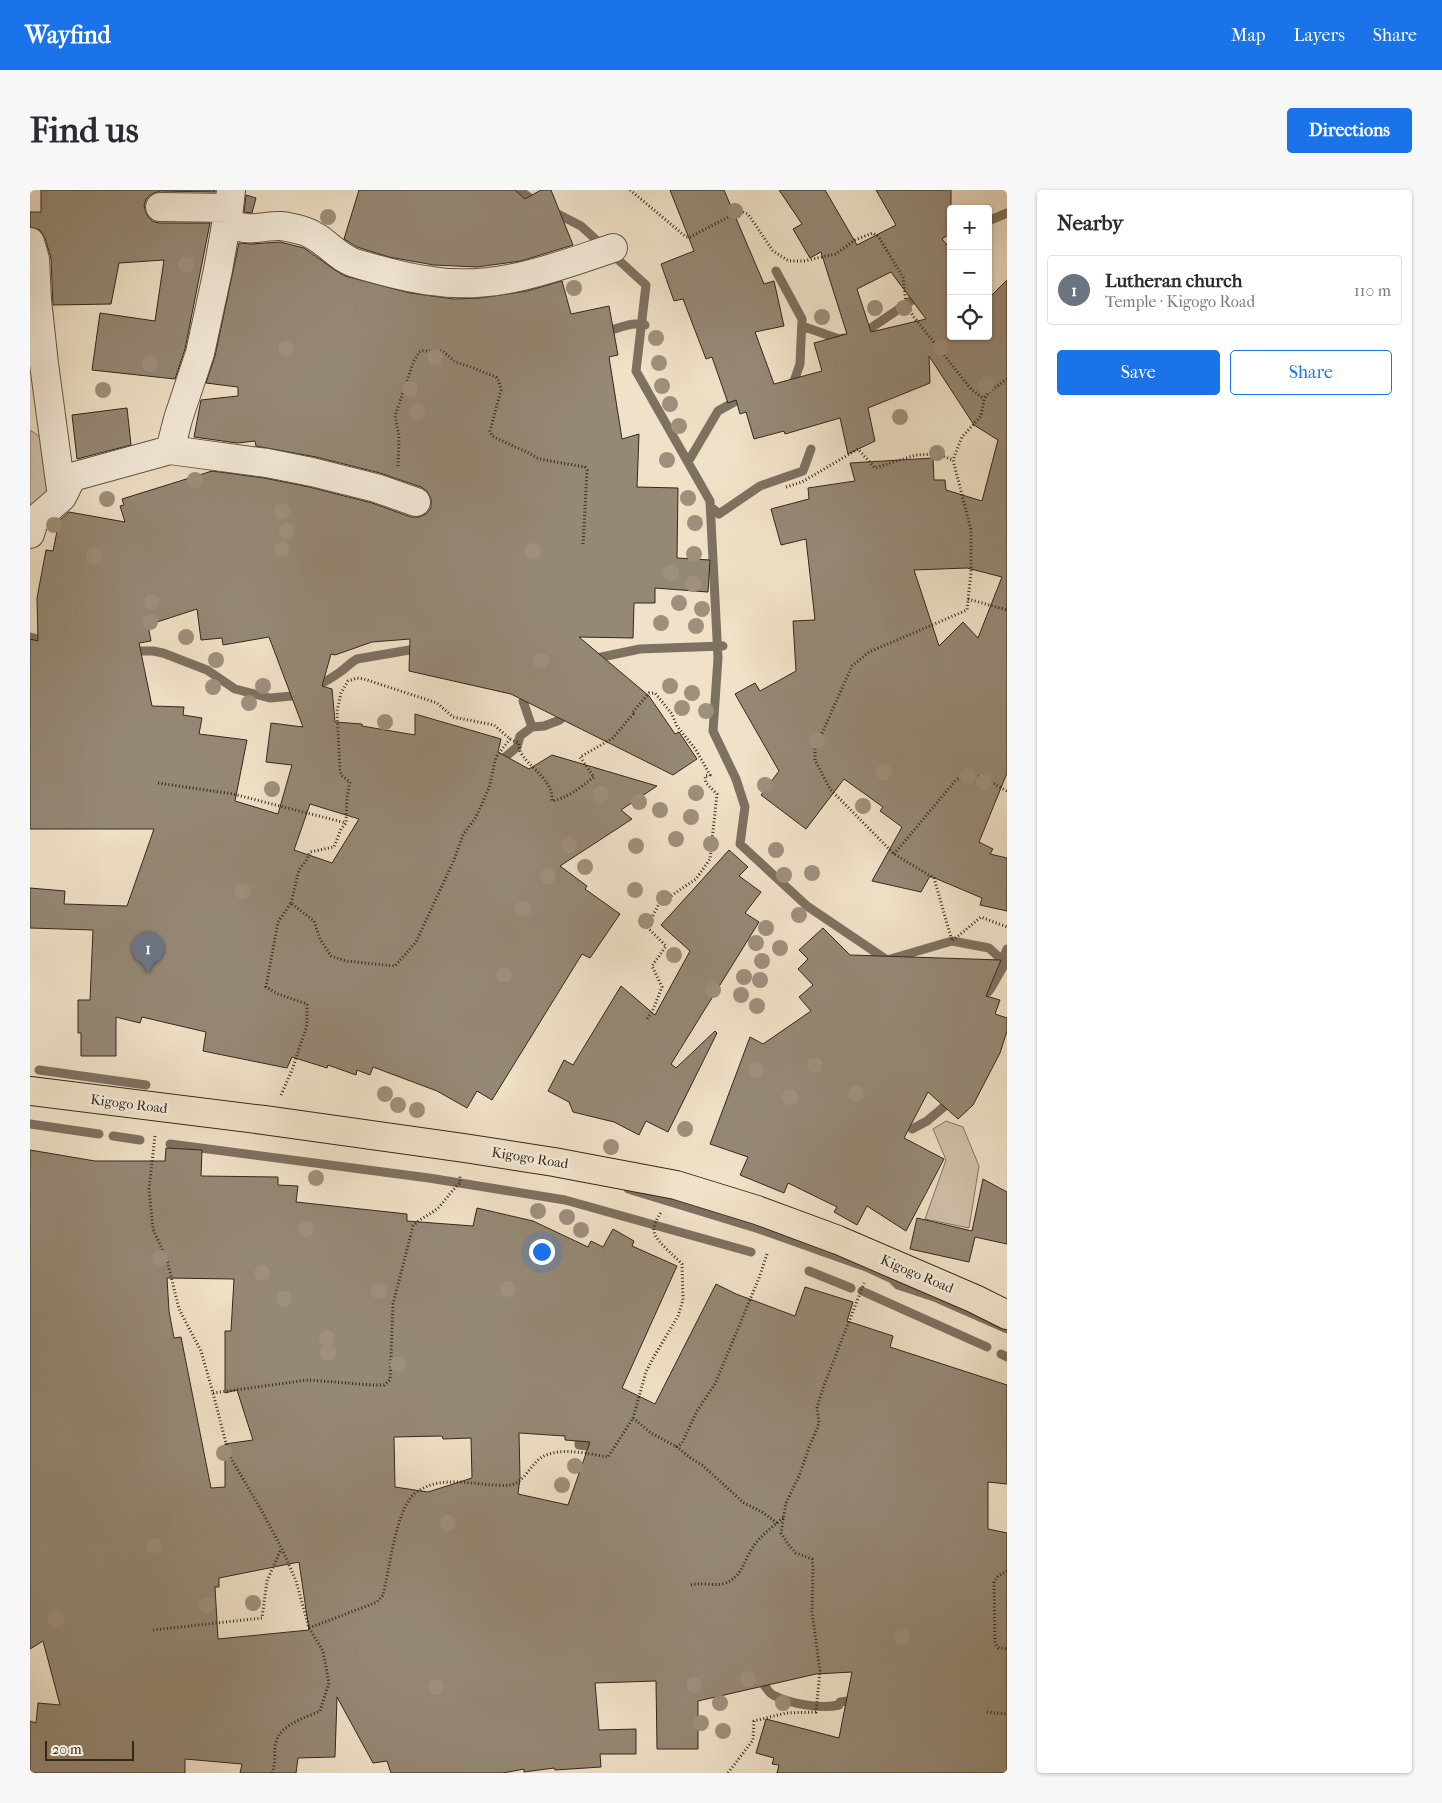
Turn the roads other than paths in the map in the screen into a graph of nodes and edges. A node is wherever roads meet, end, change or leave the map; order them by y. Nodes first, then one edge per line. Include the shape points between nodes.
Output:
1 (229, 206) edge
2 (160, 207) dead end
3 (30, 242) edge
4 (613, 248) dead end
5 (170, 450) junction
6 (62, 497) junction
7 (416, 502) dead end
8 (30, 534) edge
9 (30, 1092) edge
10 (1007, 1315) edge

1 - 2 street
1 - 4 street via 240,227 282,226 306,232 357,264 433,281 508,280
1 - 5 street via 200,353
3 - 6 street via 36,260 44,364
5 - 6 street via 72,477
5 - 7 street via 239,458 312,472
6 - 8 street via 34,521
9 - 10 main road, Kigogo Road via 464,1148 676,1185 838,1240

